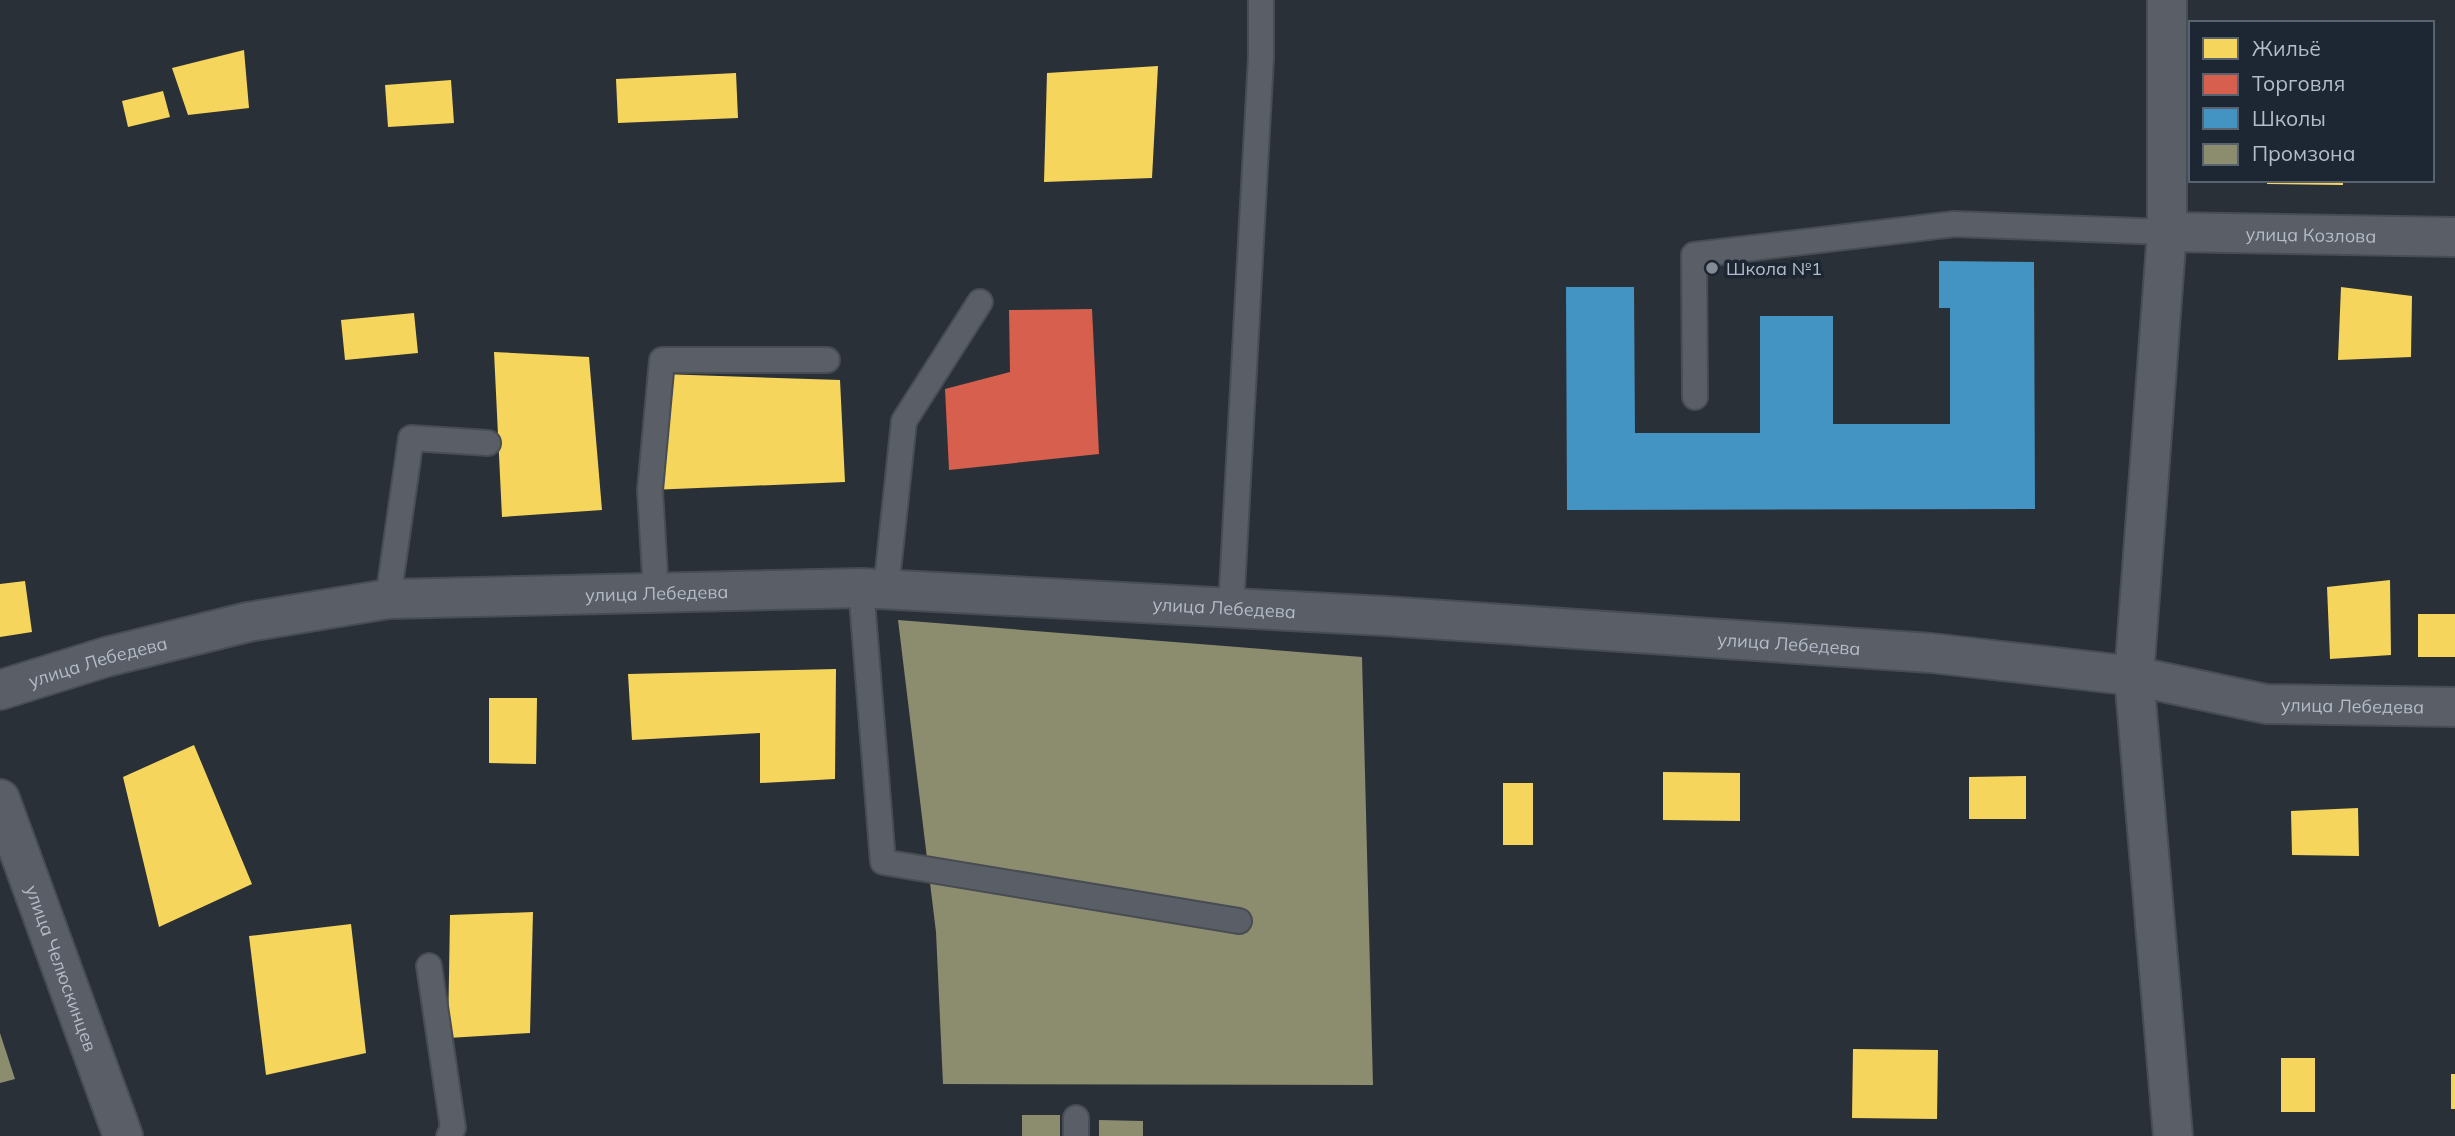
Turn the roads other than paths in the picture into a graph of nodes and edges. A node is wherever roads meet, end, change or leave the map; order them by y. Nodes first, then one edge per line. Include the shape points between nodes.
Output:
1 (1261, 0) edge
2 (2167, 0) edge
3 (2167, 232) junction
4 (2455, 237) edge
5 (980, 302) dead end
6 (827, 360) dead end
7 (1695, 397) dead end
8 (488, 443) dead end
9 (874, 589) junction
10 (656, 593) junction
11 (388, 599) junction
12 (1231, 608) junction
13 (2134, 676) junction
14 (0, 690) edge
15 (2455, 707) edge
16 (0, 800) edge
17 (1239, 921) dead end
18 (429, 966) dead end
19 (123, 1136) edge
20 (449, 1136) edge
21 (2173, 1136) edge

1 - 12 lane
2 - 3 street
3 - 4 street, улица Козлова
3 - 7 lane via 1954,224 1694,255
3 - 13 street
5 - 9 lane via 904,421
6 - 10 lane via 662,360 650,490
8 - 11 lane via 411,438
9 - 10 street, улица Лебедева
9 - 12 street, улица Лебедева
9 - 17 lane via 883,862
10 - 11 street, улица Лебедева
11 - 14 street, улица Лебедева via 248,622 106,657
12 - 13 street, улица Лебедева via 1931,653
13 - 15 street, улица Лебедева via 2266,704
13 - 21 street
16 - 19 street, улица Челюскинцев
18 - 20 lane via 453,1128

